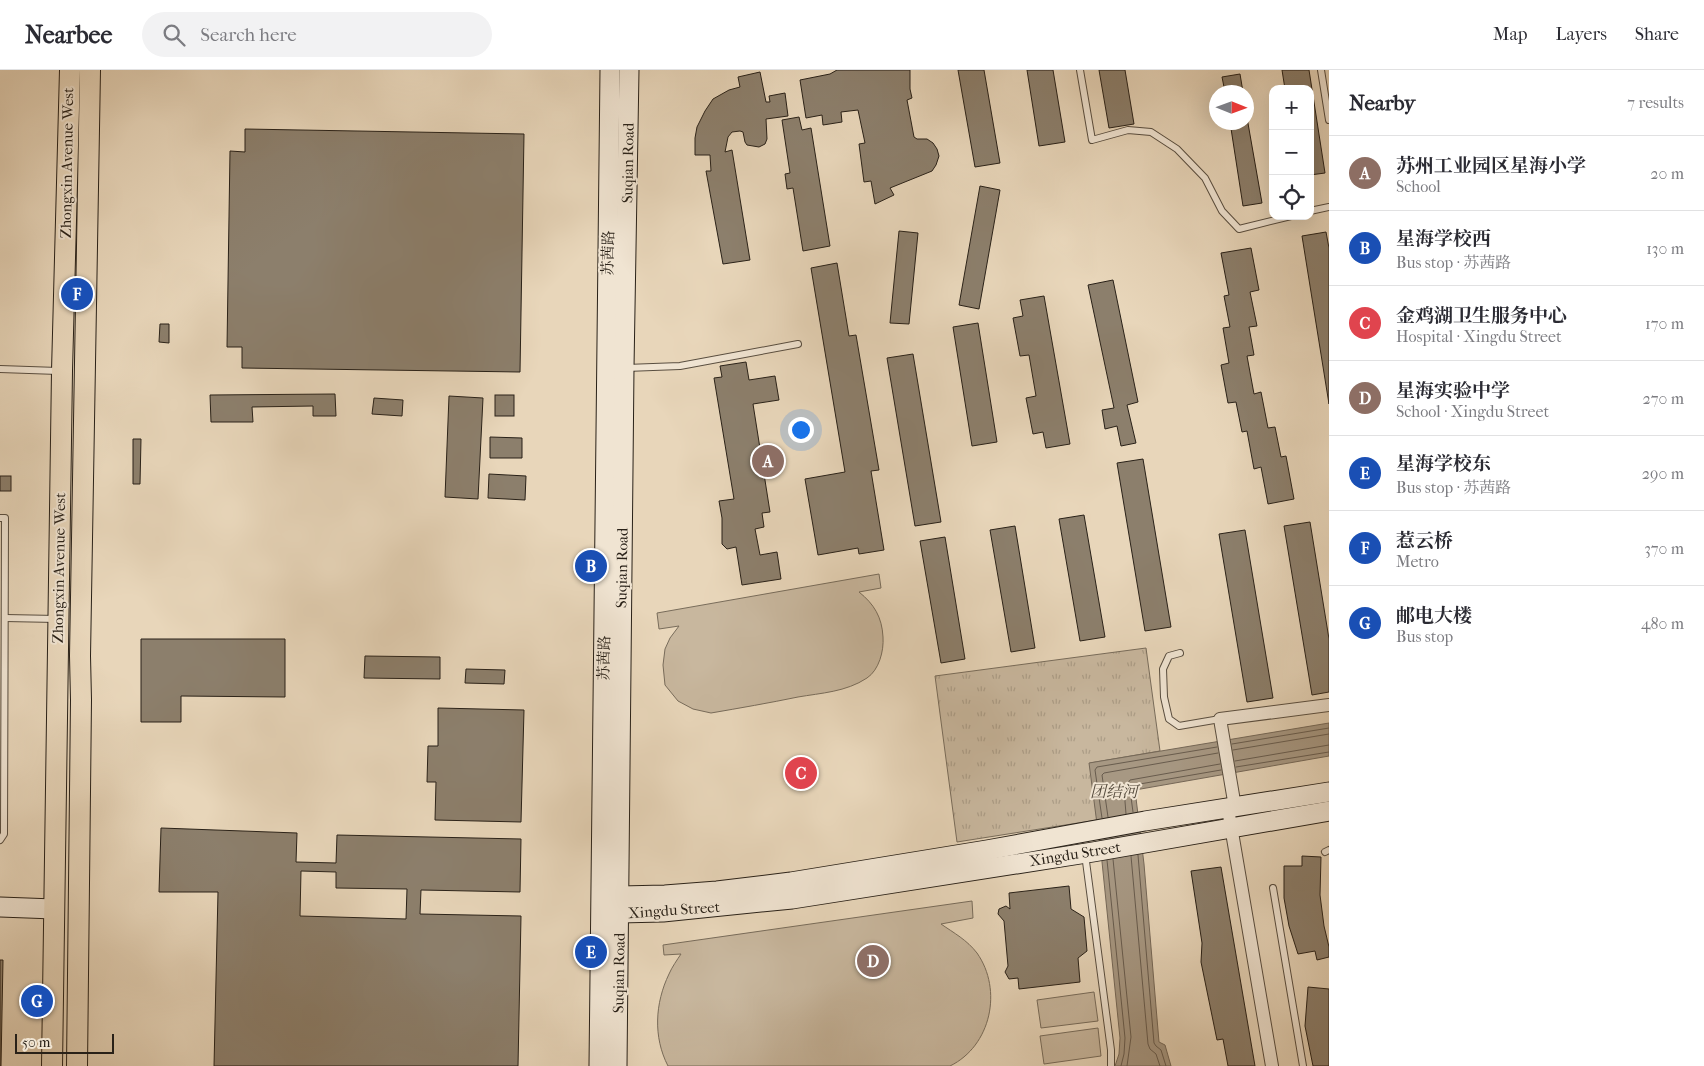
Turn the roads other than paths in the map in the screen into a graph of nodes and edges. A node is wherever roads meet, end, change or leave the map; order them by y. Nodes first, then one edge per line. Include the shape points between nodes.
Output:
1 (70, 70) edge
2 (90, 70) edge
3 (610, 70) edge
4 (629, 70) edge
5 (1080, 70) edge
6 (1321, 70) edge
7 (1329, 120) edge
8 (1329, 207) edge
9 (1314, 211) edge
10 (1275, 220) edge
11 (798, 344) dead end
12 (624, 368) junction
13 (0, 369) edge
14 (62, 371) junction
15 (0, 518) edge
16 (5, 618) junction
17 (58, 619) junction
18 (1180, 653) dead end
19 (1329, 705) edge
20 (1220, 719) junction
21 (1329, 792) edge
22 (1232, 808) junction
23 (1329, 811) edge
24 (1231, 827) junction
25 (0, 840) edge
26 (1089, 853) junction
27 (1273, 888) dead end
28 (601, 905) junction
29 (620, 905) junction
30 (0, 907) edge
31 (54, 909) junction
32 (1111, 1064) edge
33 (52, 1066) edge
34 (77, 1066) edge
35 (599, 1066) edge
36 (618, 1066) edge
37 (1272, 1066) edge
38 (1303, 1066) edge

1 - 14 main road, Zhongxin Avenue West
2 - 34 main road, Zhongxin Avenue West
3 - 28 main road, 苏茜路
4 - 12 main road, Suqian Road
5 - 10 lane via 1092,140 1128,130 1151,132 1178,149 1205,178 1222,211 1239,229
6 - 7 lane
8 - 9 lane
11 - 12 lane via 680,366
12 - 29 main road, Suqian Road
13 - 14 lane
14 - 17 main road, Zhongxin Avenue West
15 - 16 lane via 5,518
16 - 17 lane
16 - 25 lane via 4,834
17 - 31 main road, Zhongxin Avenue West
18 - 20 lane via 1169,656 1163,669 1164,697 1170,719 1179,726
19 - 20 street
20 - 22 street via 1232,783
21 - 22 main road, Xingdu Street
22 - 24 street
22 - 29 main road, Xingdu Street via 791,882 665,895
23 - 24 main road, Xingdu Street
24 - 26 main road, Xingdu Street
24 - 37 street
26 - 29 main road, Xingdu Street via 792,899 664,912
26 - 32 lane
27 - 38 lane
28 - 29 main road, Xingdu Street
28 - 35 main road, 苏茜路
29 - 36 main road, Suqian Road
30 - 31 main road
31 - 33 main road, Zhongxin Avenue West

